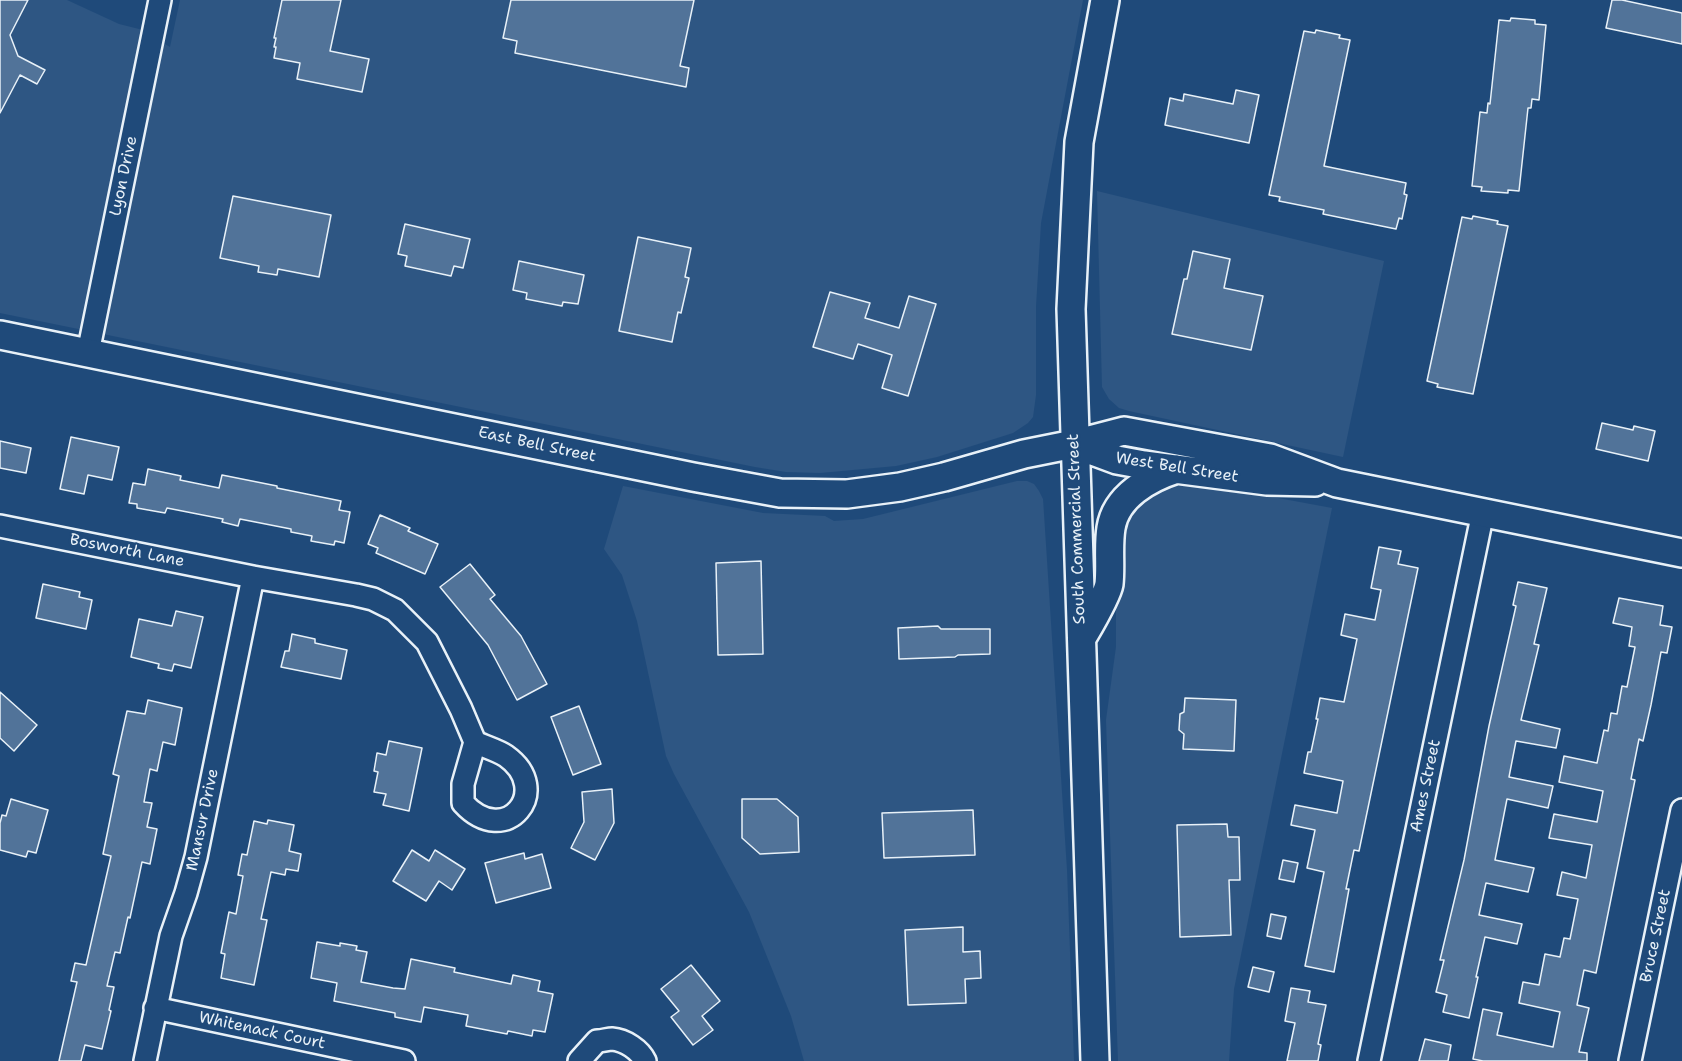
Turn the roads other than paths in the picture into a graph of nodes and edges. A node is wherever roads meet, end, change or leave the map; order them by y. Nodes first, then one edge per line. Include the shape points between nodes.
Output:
1 (160, 0) edge
2 (1105, 0) edge
3 (0, 335) edge
4 (88, 353) junction
5 (1074, 444) junction
6 (1177, 469) junction
7 (1338, 483) junction
8 (1483, 512) junction
9 (0, 526) edge
10 (1682, 553) edge
11 (253, 577) junction
12 (1081, 642) junction
13 (475, 742) dead end
14 (1682, 810) edge
15 (155, 1008) junction
16 (145, 1061) edge
17 (404, 1061) edge
18 (579, 1061) edge
19 (645, 1061) edge
20 (1095, 1061) edge
21 (1369, 1061) edge
22 (1630, 1061) edge

1 - 4 street, Lyon Drive
2 - 5 main road, South Commercial Street via 1079,142 1071,309
3 - 4 main road, East Bell Street
4 - 5 main road, East Bell Street via 780,493 847,494 900,487
5 - 6 main road, West Bell Street via 1117,460
5 - 7 main road, West Bell Street via 1124,430 1270,458
5 - 12 main road, South Commercial Street
6 - 7 main road, West Bell Street via 1267,481
6 - 12 main road via 1143,484 1117,512 1111,530 1109,586
7 - 8 main road, West Bell Street
8 - 10 main road, West Bell Street
8 - 21 street, Ames Street
9 - 11 street, Bosworth Lane
11 - 13 street, Bosworth Lane via 356,595 395,610 427,642
11 - 15 street, Mansur Drive via 196,857 171,936
12 - 20 main road, South Commercial Street
14 - 22 street, Bruce Street
15 - 16 street, Mansur Drive
15 - 17 street, Whitenack Court
18 - 19 street via 597,1041 612,1039 632,1046

